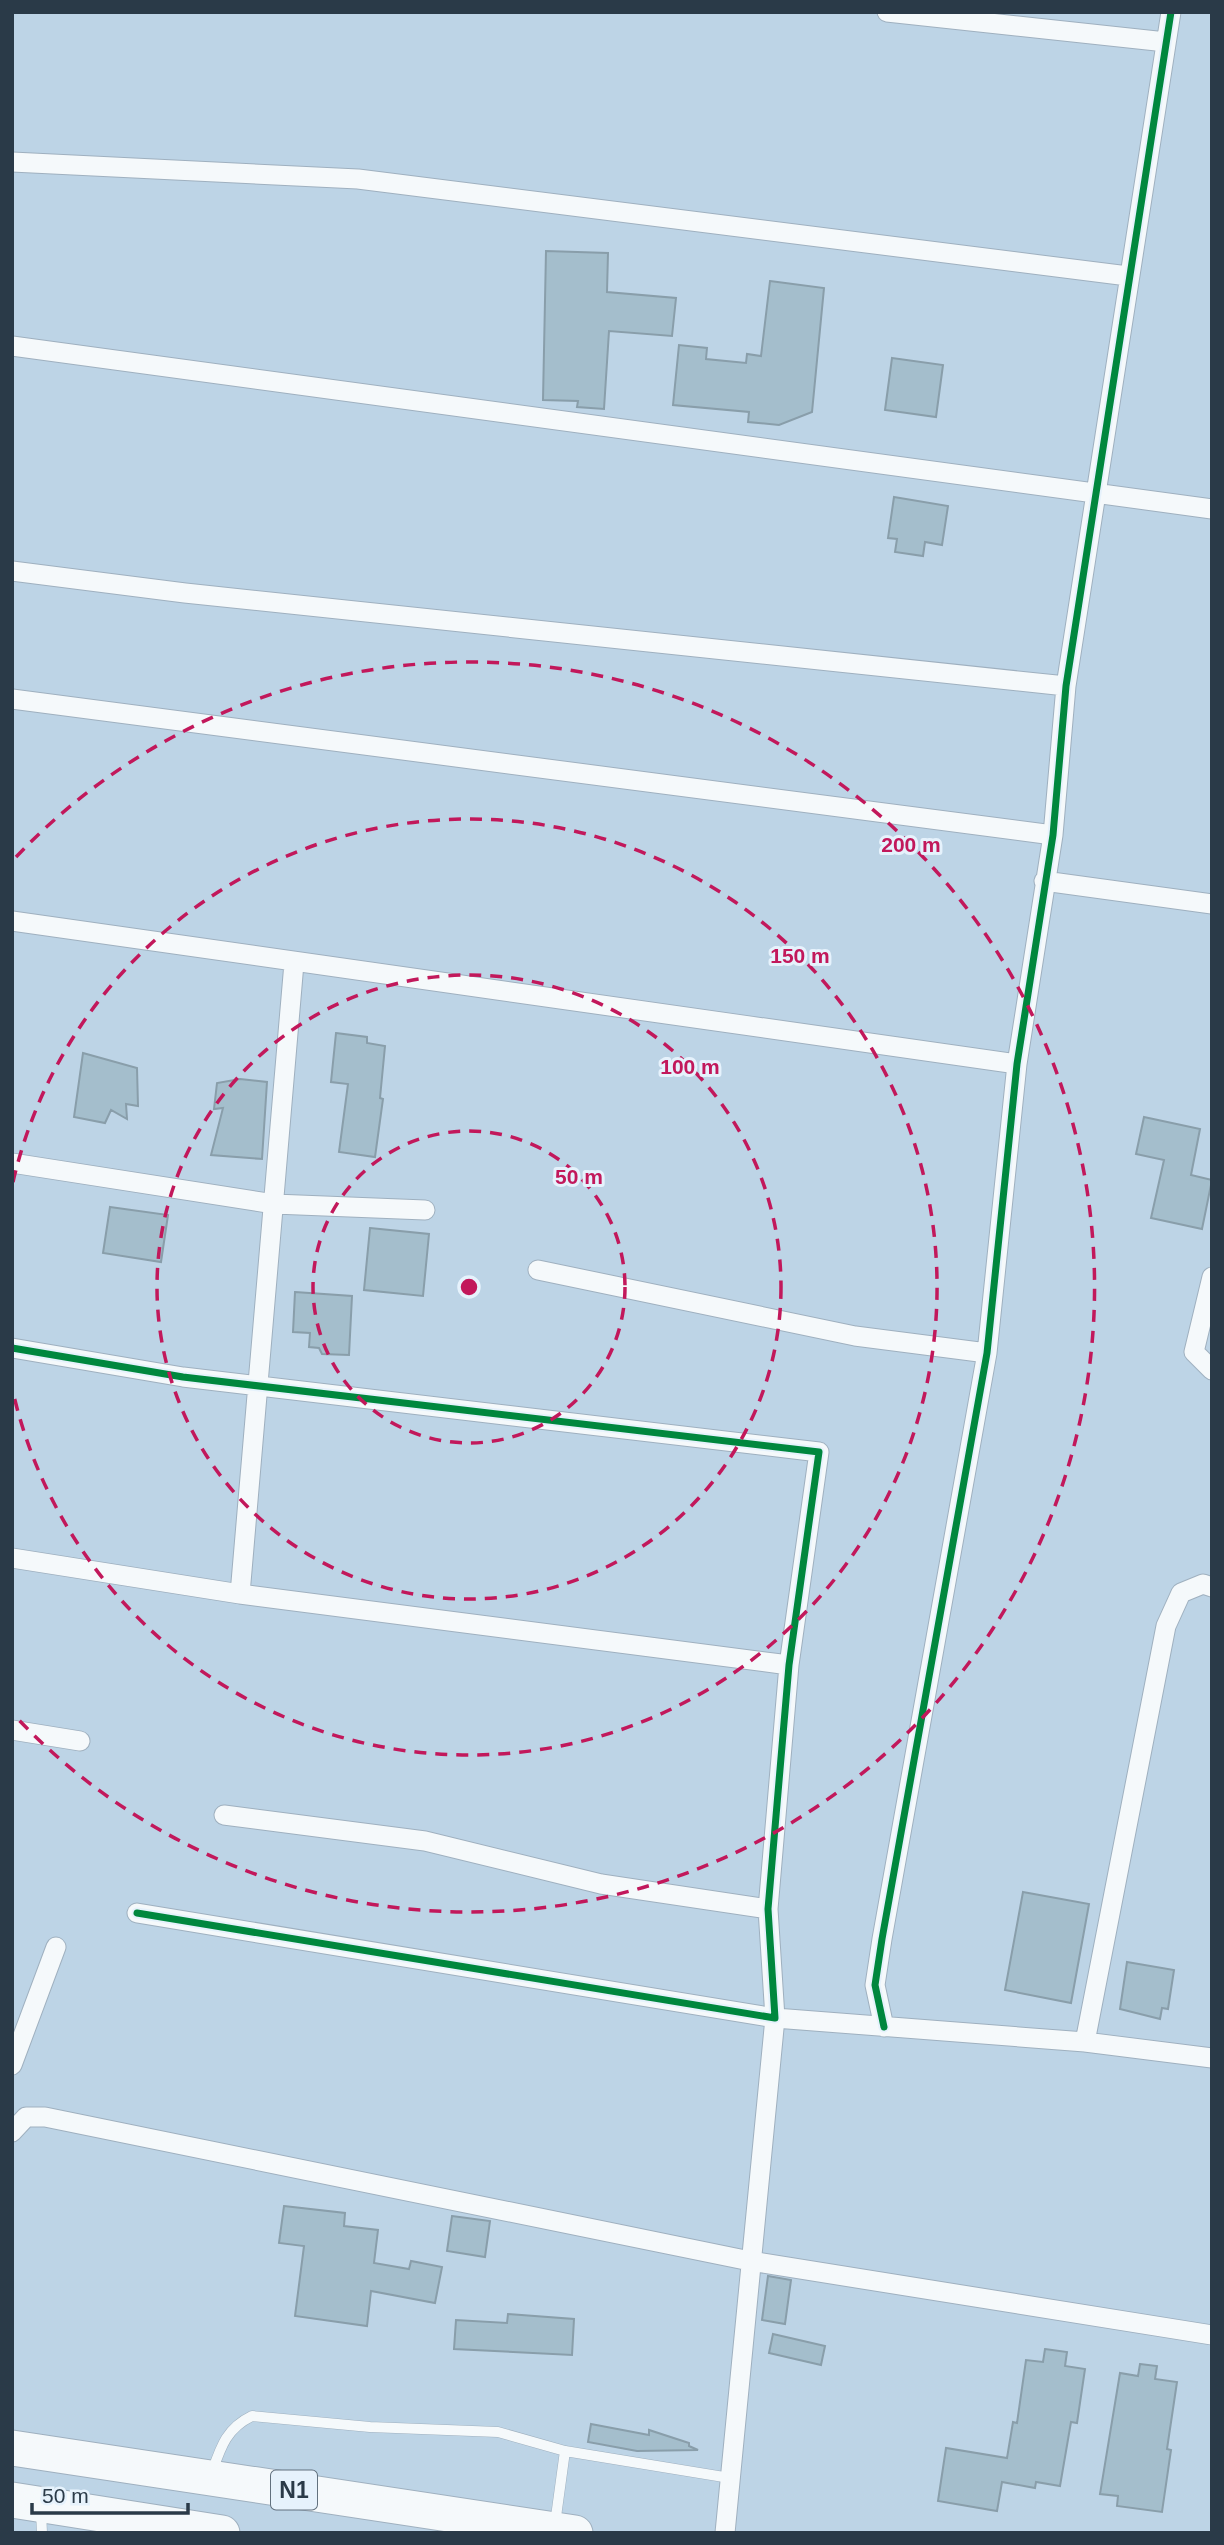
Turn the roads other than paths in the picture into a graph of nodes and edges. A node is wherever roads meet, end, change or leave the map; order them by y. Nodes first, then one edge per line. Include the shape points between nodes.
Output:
1 (887, 12) edge
2 (1171, 12) edge
3 (1166, 42) junction
4 (12, 162) edge
5 (1128, 276) junction
6 (12, 346) edge
7 (1094, 494) junction
8 (1212, 509) edge
9 (12, 571) edge
10 (1066, 686) junction
11 (12, 699) edge
12 (1053, 835) junction
13 (1044, 881) junction
14 (1212, 904) edge
15 (12, 922) edge
16 (294, 963) junction
17 (1017, 1064) junction
18 (12, 1163) edge
19 (274, 1205) junction
20 (425, 1210) dead end
21 (538, 1270) dead end
22 (1212, 1276) edge
23 (12, 1348) edge
24 (987, 1353) junction
25 (1212, 1370) edge
26 (257, 1386) junction
27 (12, 1558) edge
28 (1212, 1587) edge
29 (240, 1594) junction
30 (789, 1665) junction
31 (12, 1730) edge
32 (80, 1741) dead end
33 (224, 1815) dead end
34 (768, 1909) junction
35 (137, 1913) dead end
36 (56, 1947) dead end
37 (775, 2018) junction
38 (884, 2027) junction
39 (1085, 2042) junction
40 (1212, 2058) edge
41 (12, 2065) edge
42 (13, 2126) edge
43 (750, 2261) junction
44 (1212, 2335) edge
45 (12, 2448) edge
46 (565, 2451) junction
47 (209, 2478) junction
48 (730, 2478) junction
49 (32, 2512) edge
50 (565, 2531) edge
51 (222, 2533) edge
52 (725, 2533) edge

1 - 3 street
2 - 3 street
3 - 5 street
4 - 5 street via 358,179
5 - 7 street
6 - 7 street
7 - 8 street
7 - 10 street
9 - 10 street
10 - 12 street
11 - 12 street
12 - 13 street
13 - 14 street
13 - 17 street
15 - 16 street
16 - 17 street
16 - 19 street
17 - 24 street
18 - 19 street
19 - 20 street
19 - 26 street
21 - 24 street via 855,1336
22 - 25 street via 1194,1352
23 - 26 street
24 - 38 street via 882,1939 875,1985
26 - 29 street
26 - 30 street via 819,1452
27 - 29 street
28 - 39 street via 1203,1584 1181,1593 1166,1626
29 - 30 street
30 - 34 street
31 - 32 street
33 - 34 street via 425,1841 601,1884
34 - 37 street
35 - 37 street
36 - 41 street
37 - 38 street
37 - 43 street
38 - 39 street
39 - 40 street
42 - 43 street via 26,2117 45,2116
43 - 44 street
43 - 48 street
45 - 47 highway, N1
46 - 47 lane via 498,2432 252,2416 236,2423 223,2441
46 - 48 lane
46 - 50 lane
47 - 50 highway, N1
48 - 52 street
49 - 51 highway

